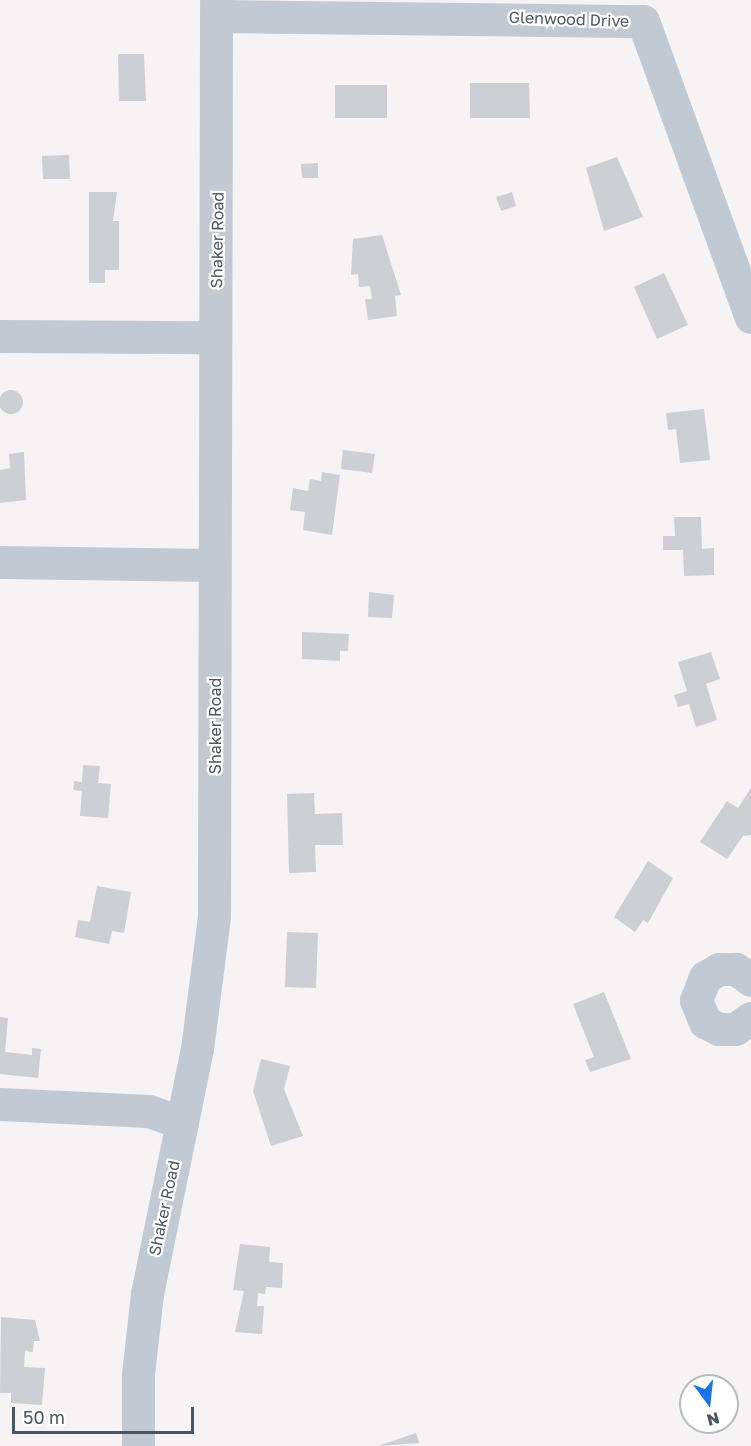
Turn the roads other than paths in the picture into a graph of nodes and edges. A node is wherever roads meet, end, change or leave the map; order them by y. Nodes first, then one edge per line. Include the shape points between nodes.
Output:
1 (216, 8) edge
2 (751, 317) edge
3 (0, 336) edge
4 (215, 337) junction
5 (0, 562) edge
6 (214, 565) junction
7 (748, 972) edge
8 (751, 1018) edge
9 (0, 1104) edge
10 (182, 1124) junction
11 (138, 1446) edge

1 - 2 street, Glenwood Drive via 642,21
1 - 4 street, Shaker Road
3 - 4 street
4 - 6 street, Shaker Road
5 - 6 street
6 - 10 street, Shaker Road via 213,916
7 - 8 street via 719,969 705,977 697,992 697,1008 719,1029 735,1029
9 - 10 street via 149,1111
10 - 11 street, Shaker Road via 144,1313

